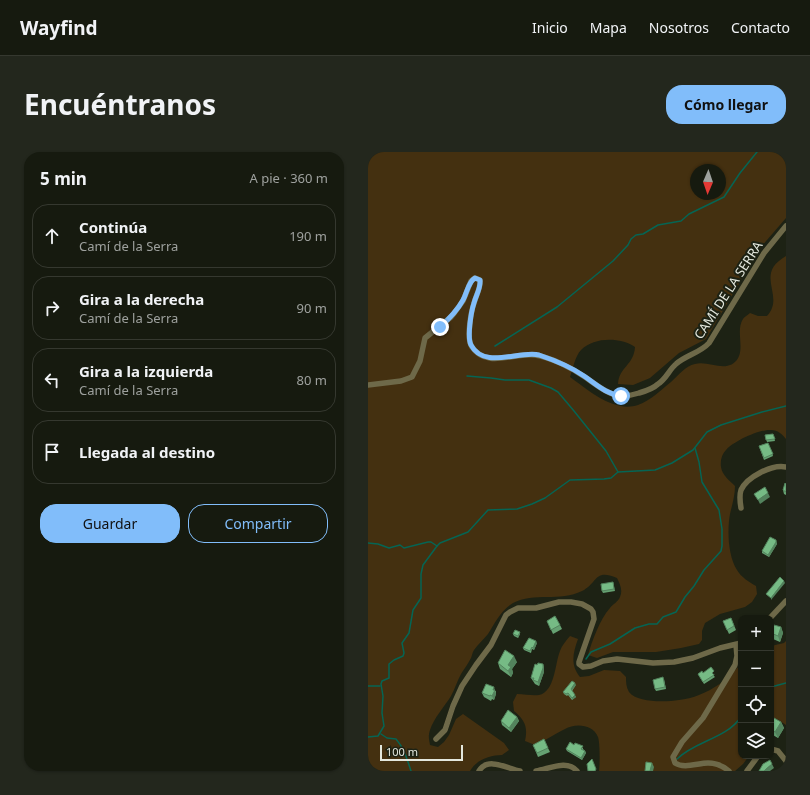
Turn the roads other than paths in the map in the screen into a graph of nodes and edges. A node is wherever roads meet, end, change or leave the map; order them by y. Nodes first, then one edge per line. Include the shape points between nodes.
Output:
1 (786, 226) edge
2 (368, 385) edge
3 (786, 467) edge
4 (741, 508) dead end
5 (786, 601) edge
6 (773, 615) edge
7 (738, 644) edge
8 (436, 739) dead end
9 (774, 749) edge
10 (756, 759) edge
11 (786, 762) edge
12 (479, 771) edge
13 (520, 771) edge
14 (536, 771) edge
15 (577, 771) edge
16 (729, 771) edge
17 (746, 771) edge

1 - 2 street, CAMÍ DE LA SERRA via 764,253 706,346 675,364 662,382 644,392 625,396 612,394 573,370 540,356 526,354 504,359 479,353 471,346 469,337 473,308 480,286 480,280 475,278 451,317 425,338 420,361 412,377
3 - 4 street via 772,468 747,480 740,492
5 - 6 street
7 - 8 street via 674,662 653,663 617,659 603,661 587,668 582,667 579,662 594,619 590,609 577,603 565,602 514,610 506,616 491,645 462,686 452,706 445,730
7 - 16 street via 735,665 703,718 682,742 673,757 681,766 713,763
9 - 11 street via 778,750
10 - 17 street
12 - 13 street via 493,763
14 - 15 street via 565,764

